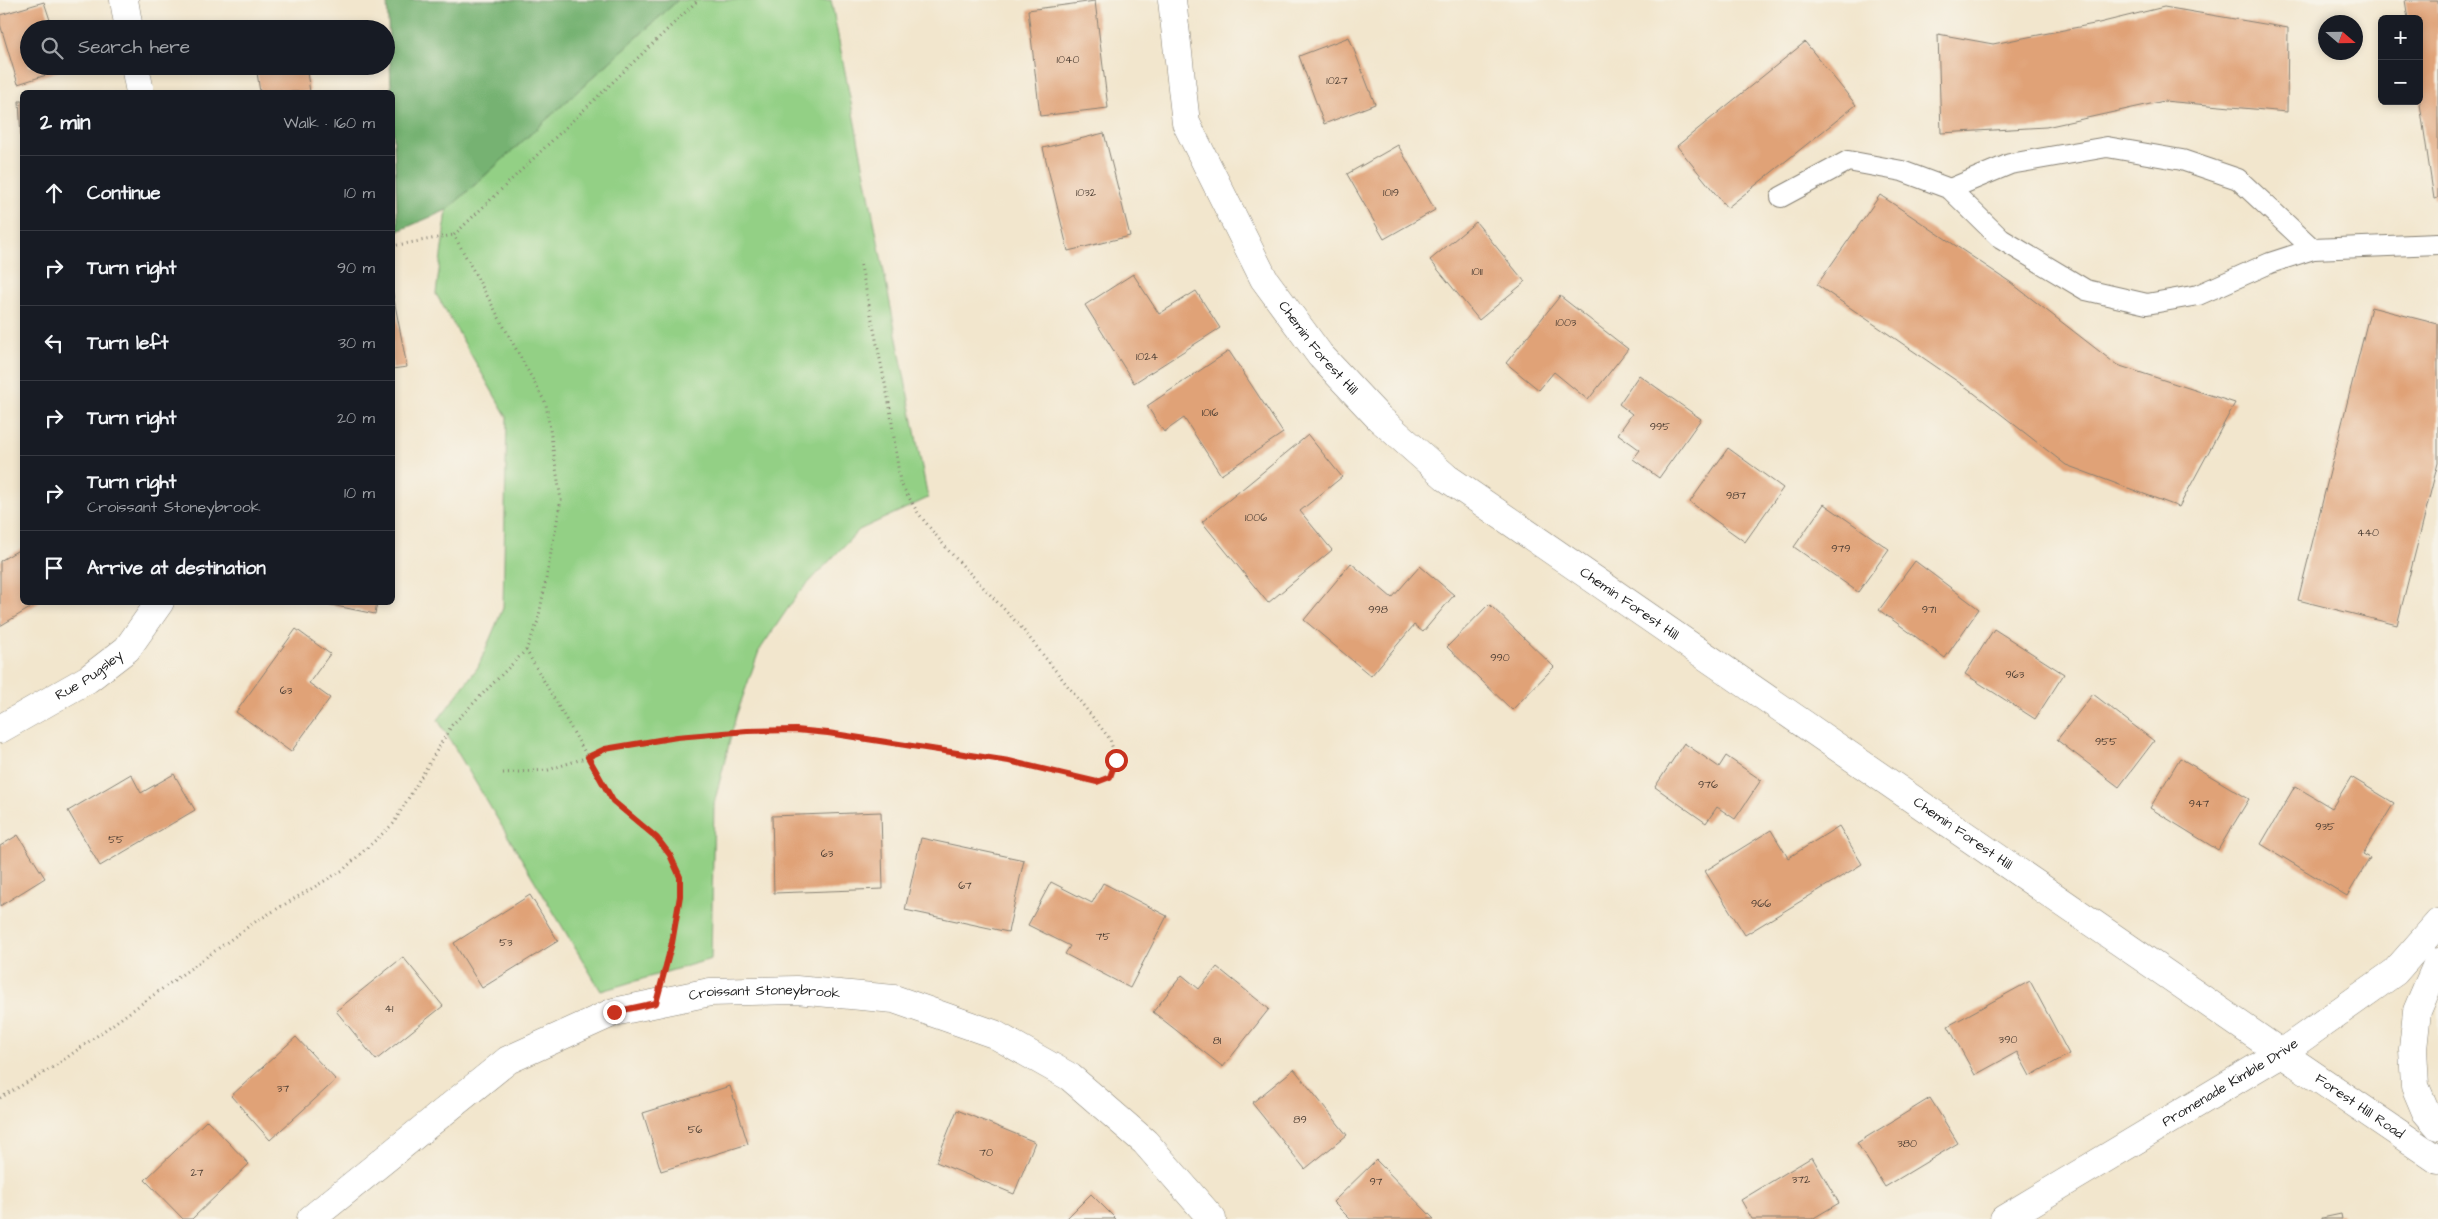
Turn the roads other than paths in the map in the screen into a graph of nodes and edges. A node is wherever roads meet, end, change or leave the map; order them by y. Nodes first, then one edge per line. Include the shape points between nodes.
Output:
1 (124, 0) edge
2 (1172, 0) edge
3 (127, 20) edge
4 (137, 75) edge
5 (140, 90) edge
6 (1950, 188) junction
7 (1780, 197) dead end
8 (2438, 244) edge
9 (2313, 249) junction
10 (158, 605) edge
11 (0, 729) edge
12 (2438, 923) edge
13 (2438, 962) edge
14 (2281, 1053) junction
15 (2438, 1126) edge
16 (2438, 1160) edge
17 (311, 1219) edge
18 (1212, 1219) edge
19 (2004, 1219) edge

1 - 3 street
2 - 14 street, Chemin Forest Hill via 1186,123 1264,279 1320,356 1379,418 1447,478
4 - 5 street
6 - 7 lane via 1902,171 1848,162
6 - 9 lane via 2010,164 2107,147 2182,160 2238,179
6 - 9 lane via 2001,239 2086,290 2147,304 2198,295 2270,263
8 - 9 lane
10 - 11 street, Rue Pugsley via 127,649 88,679
12 - 14 street, Promenade Kimble Drive via 2395,972
13 - 15 street via 2417,1011 2413,1049 2415,1086 2426,1112
14 - 16 street, Forest Hill Road
14 - 19 street, Promenade Kimble Drive
17 - 18 street, Croissant Stoneybrook via 508,1060 614,1012 710,992 796,990 894,999 994,1034 1070,1077 1145,1142

